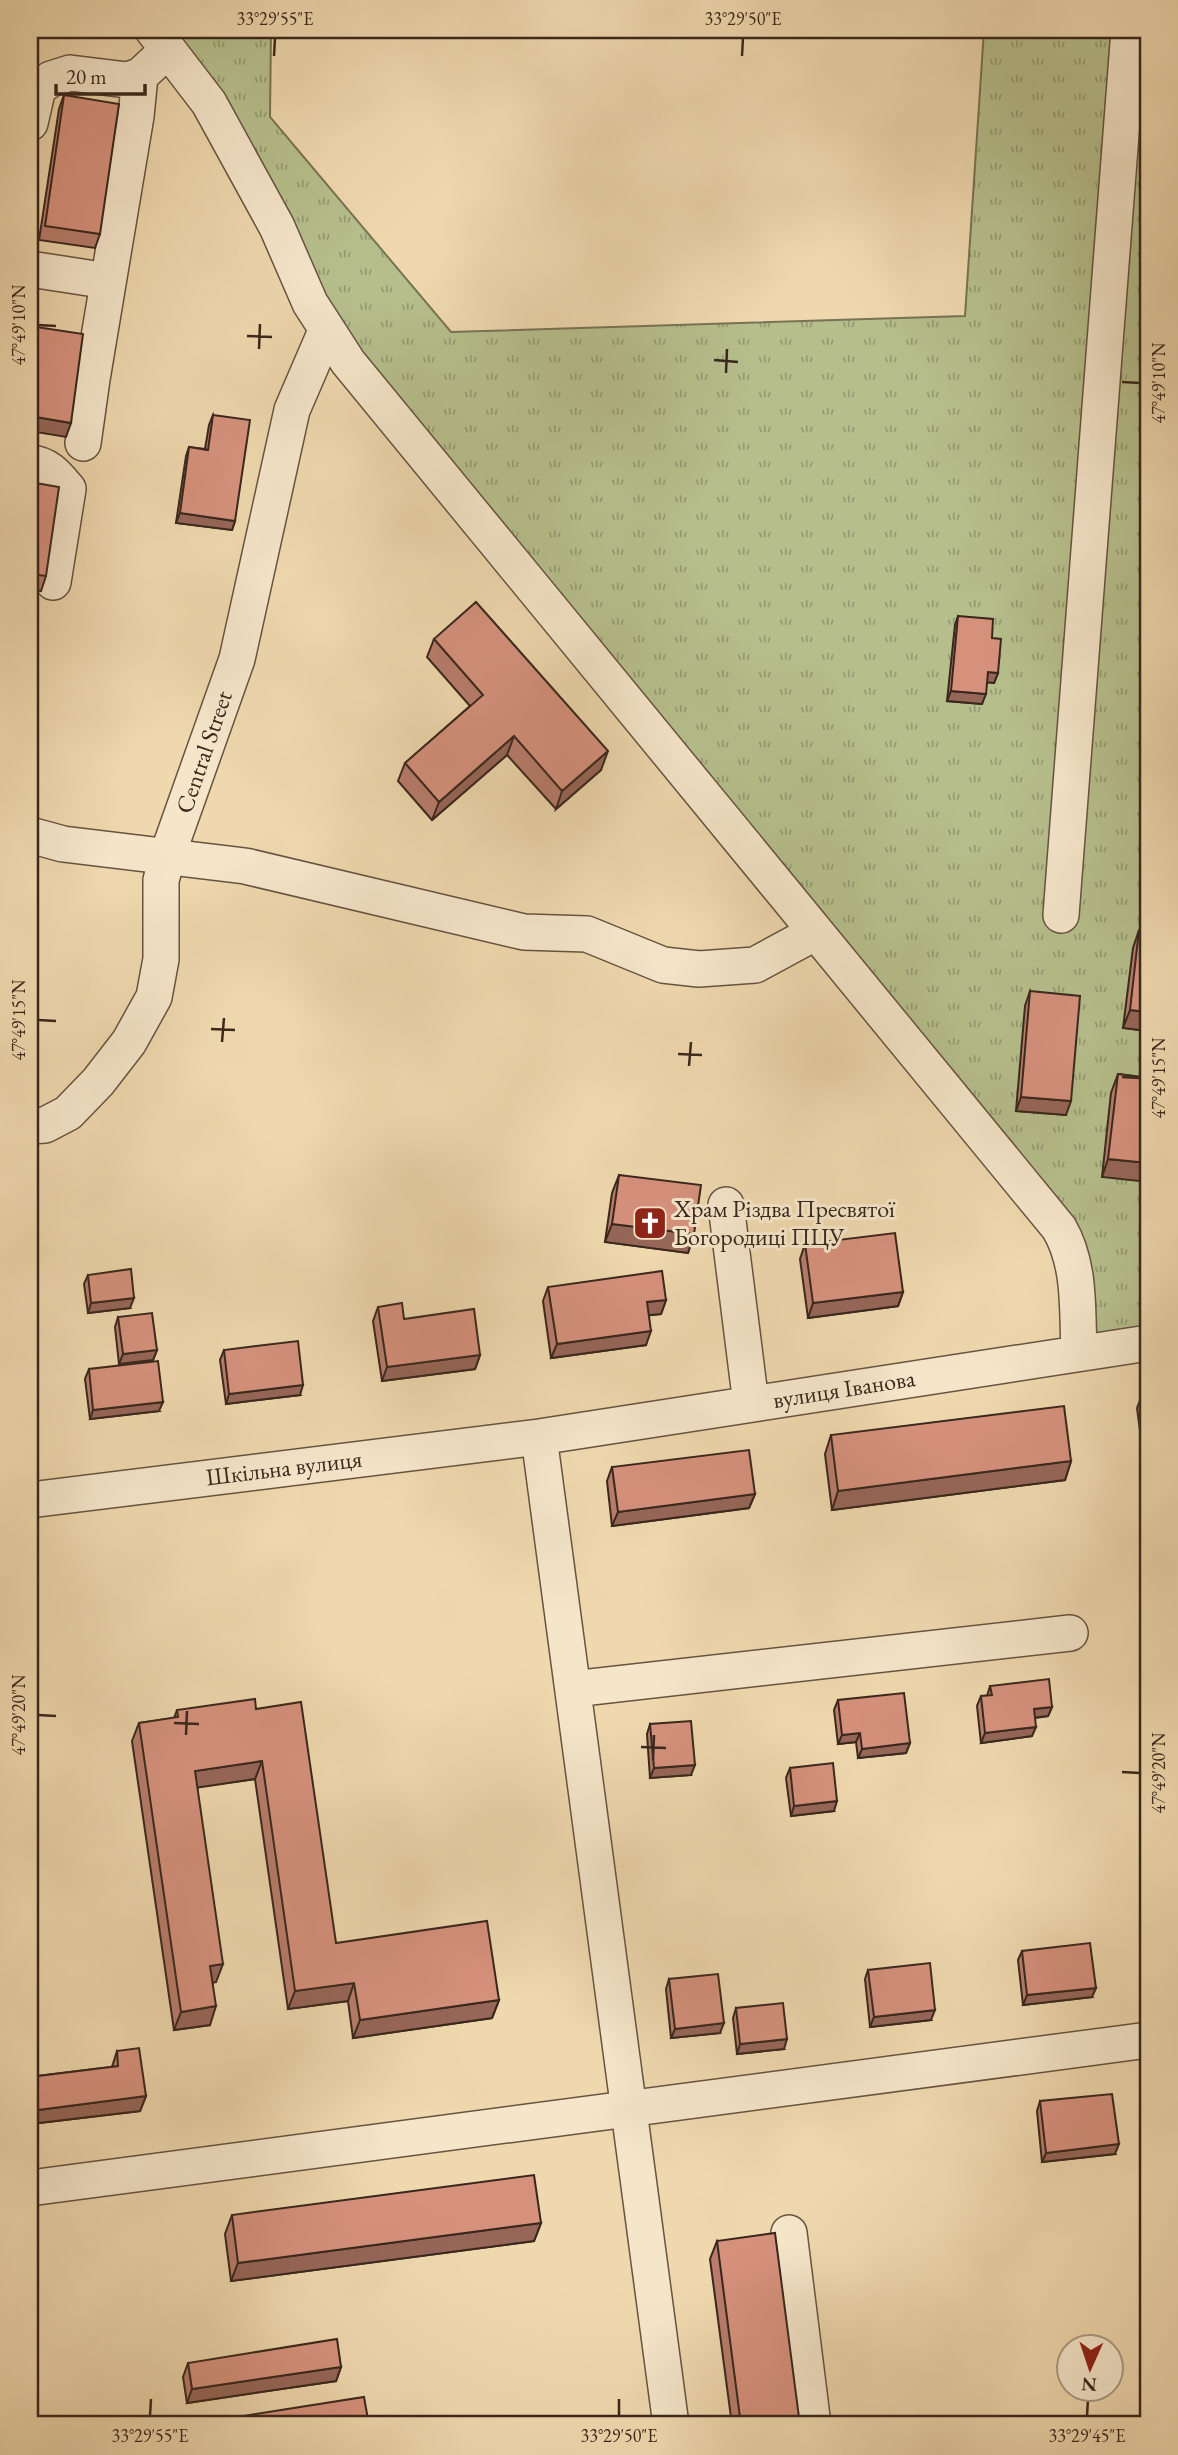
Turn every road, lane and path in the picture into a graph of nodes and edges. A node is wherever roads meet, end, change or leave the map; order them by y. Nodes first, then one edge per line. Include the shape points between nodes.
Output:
1 (1129, 30) edge
2 (160, 39) edge
3 (140, 76) junction
4 (30, 123) edge
5 (30, 269) edge
6 (108, 281) junction
7 (326, 331) junction
8 (83, 443) dead end
9 (30, 463) edge
10 (53, 582) dead end
11 (30, 835) edge
12 (168, 855) junction
13 (1061, 915) dead end
14 (816, 932) junction
15 (30, 1126) edge
16 (726, 1205) dead end
17 (1148, 1343) edge
18 (1079, 1352) junction
19 (751, 1404) junction
20 (539, 1437) junction
21 (30, 1500) edge
22 (1070, 1633) dead end
23 (573, 1689) junction
24 (1148, 2040) edge
25 (630, 2109) junction
26 (30, 2188) edge
27 (789, 2233) dead end
28 (671, 2425) edge
29 (813, 2425) edge

1 - 13 street
2 - 3 street
2 - 7 street via 209,103
3 - 4 street via 127,80 70,74 51,79 38,88
3 - 6 street
5 - 6 street
6 - 8 street
7 - 12 street, Central Street via 292,411 237,659
7 - 14 street
9 - 10 street via 54,472 68,489
11 - 12 street via 63,844
12 - 14 street via 245,866 524,932 587,934 663,965 699,970 755,965
12 - 15 street, Central Street via 161,880 161,959 154,998 129,1042 68,1113 45,1125
14 - 18 street via 1059,1228 1072,1254
16 - 19 street
17 - 18 street, вулиця Іванова
18 - 19 street, вулиця Іванова
19 - 20 street, вулиця Іванова
20 - 21 street, Шкільна вулиця
20 - 23 street
22 - 23 street
23 - 25 street
24 - 25 street
25 - 26 street
25 - 28 street
27 - 29 street

